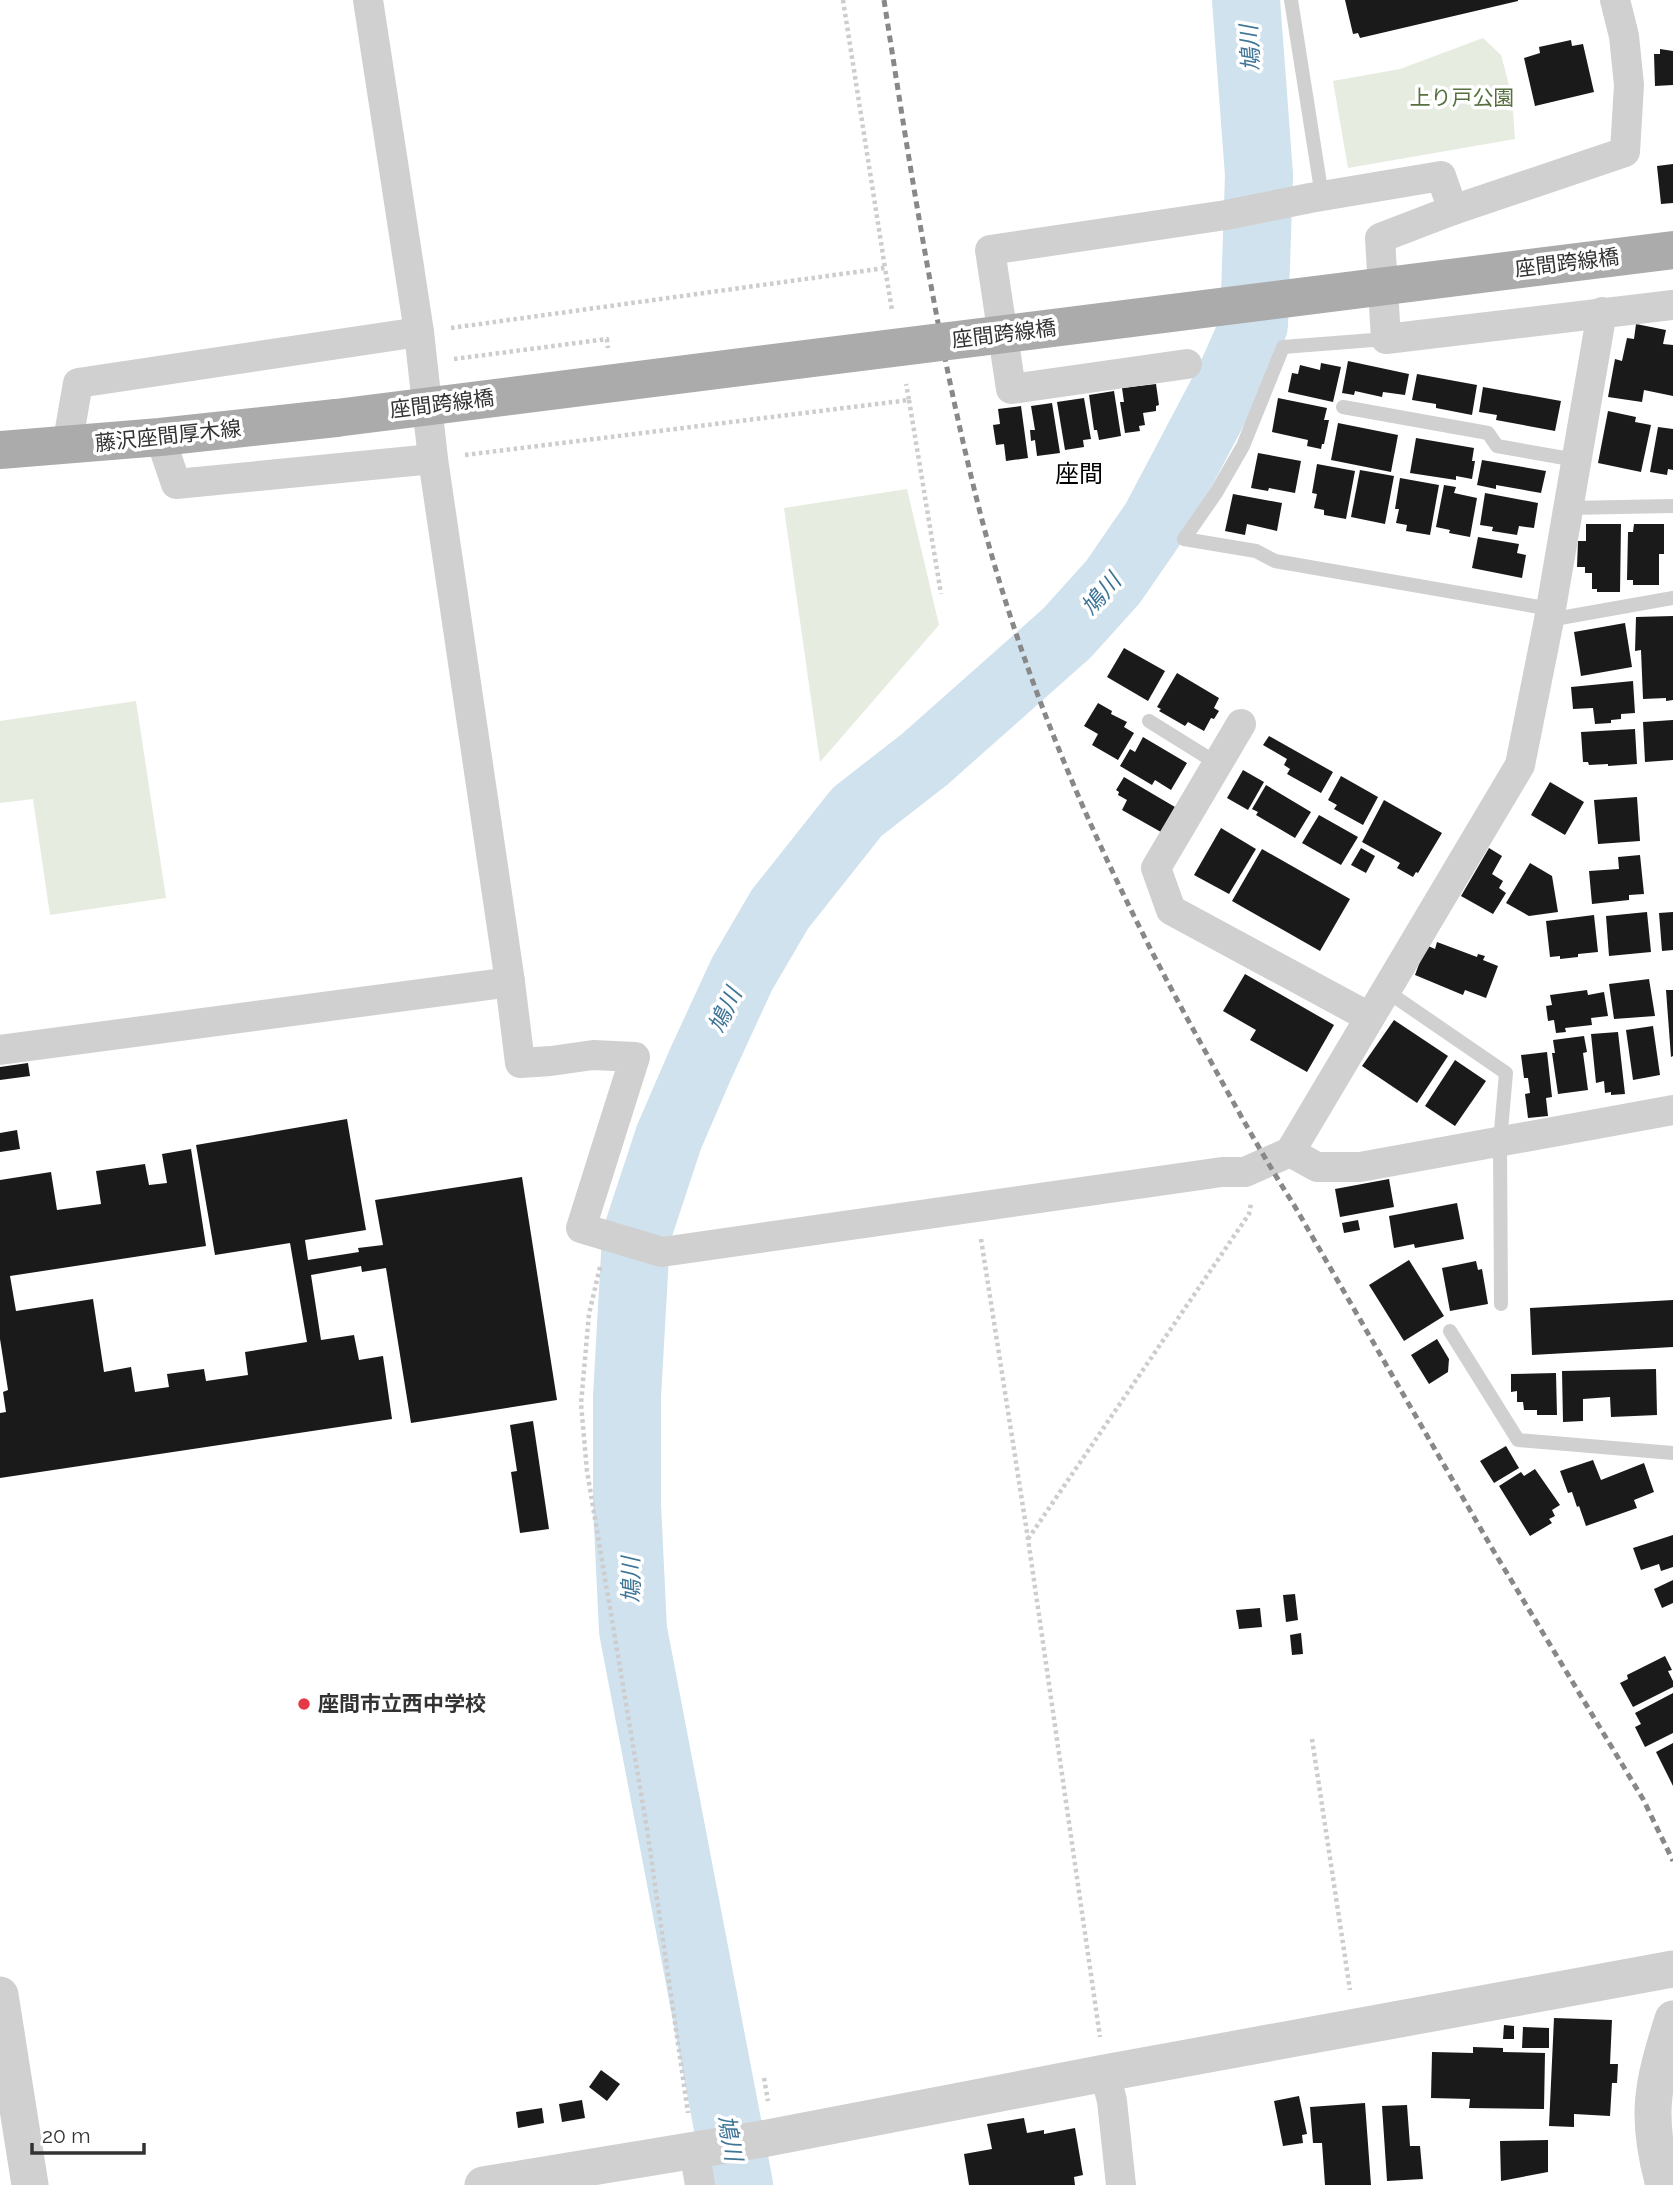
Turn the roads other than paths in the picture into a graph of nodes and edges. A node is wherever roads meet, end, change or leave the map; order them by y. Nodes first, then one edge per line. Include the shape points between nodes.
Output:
1 (368, 0) edge
2 (1291, 0) edge
3 (1615, 0) edge
4 (1316, 197) junction
5 (1453, 210) junction
6 (1673, 250) edge
7 (1673, 305) edge
8 (1602, 313) junction
9 (419, 332) junction
10 (1386, 339) junction
11 (1187, 364) dead end
12 (1343, 407) dead end
13 (336, 418) joint
14 (160, 437) junction
15 (66, 446) junction
16 (0, 450) edge
17 (433, 459) junction
18 (1576, 460) junction
19 (1673, 506) edge
20 (1568, 508) junction
21 (1673, 598) edge
22 (1550, 615) junction
23 (1149, 721) dead end
24 (1241, 724) dead end
25 (1218, 764) junction
26 (510, 982) junction
27 (1385, 990) junction
28 (1369, 1017) junction
29 (0, 1050) edge
30 (1673, 1110) edge
31 (1500, 1142) junction
32 (1290, 1152) junction
33 (1501, 1304) dead end
34 (1450, 1331) dead end
35 (1673, 1453) edge
36 (1673, 1969) edge
37 (0, 1995) edge
38 (1673, 2019) edge
39 (1105, 2073) junction
40 (700, 2148) junction
41 (30, 2185) edge
42 (483, 2185) edge
43 (701, 2185) edge
44 (1122, 2185) edge
45 (1664, 2185) edge

1 - 9 street
2 - 4 lane
3 - 5 street via 1629,85 1625,152
4 - 5 street via 1441,176
4 - 11 street via 990,250 1011,389
5 - 10 street via 1380,238
6 - 13 main road, 座間跨線橋, bridge
7 - 8 street
8 - 10 street
8 - 18 street
9 - 15 street via 78,383
9 - 17 street
10 - 22 lane via 1283,347 1243,446 1184,539
12 - 18 lane via 1488,433 1497,446
13 - 14 main road, 藤沢座間厚木線
14 - 15 main road, 藤沢座間厚木線
14 - 17 street via 176,484
15 - 16 main road, 藤沢座間厚木線
17 - 26 street
18 - 20 street
19 - 20 lane
20 - 22 street
21 - 22 lane
22 - 27 street via 1520,765
23 - 25 lane
24 - 25 street
25 - 28 street via 1156,868 1171,910
26 - 29 street
26 - 32 street via 520,1063 593,1055 635,1057 581,1228 662,1252 1245,1172
27 - 28 street
27 - 31 lane via 1506,1073
28 - 32 street
30 - 31 street
31 - 32 street via 1360,1167 1317,1167
31 - 33 lane
34 - 35 lane via 1518,1440
36 - 39 street
37 - 41 street
38 - 45 street via 1656,2074 1651,2119
39 - 40 street
39 - 44 street
40 - 42 street
40 - 43 street

